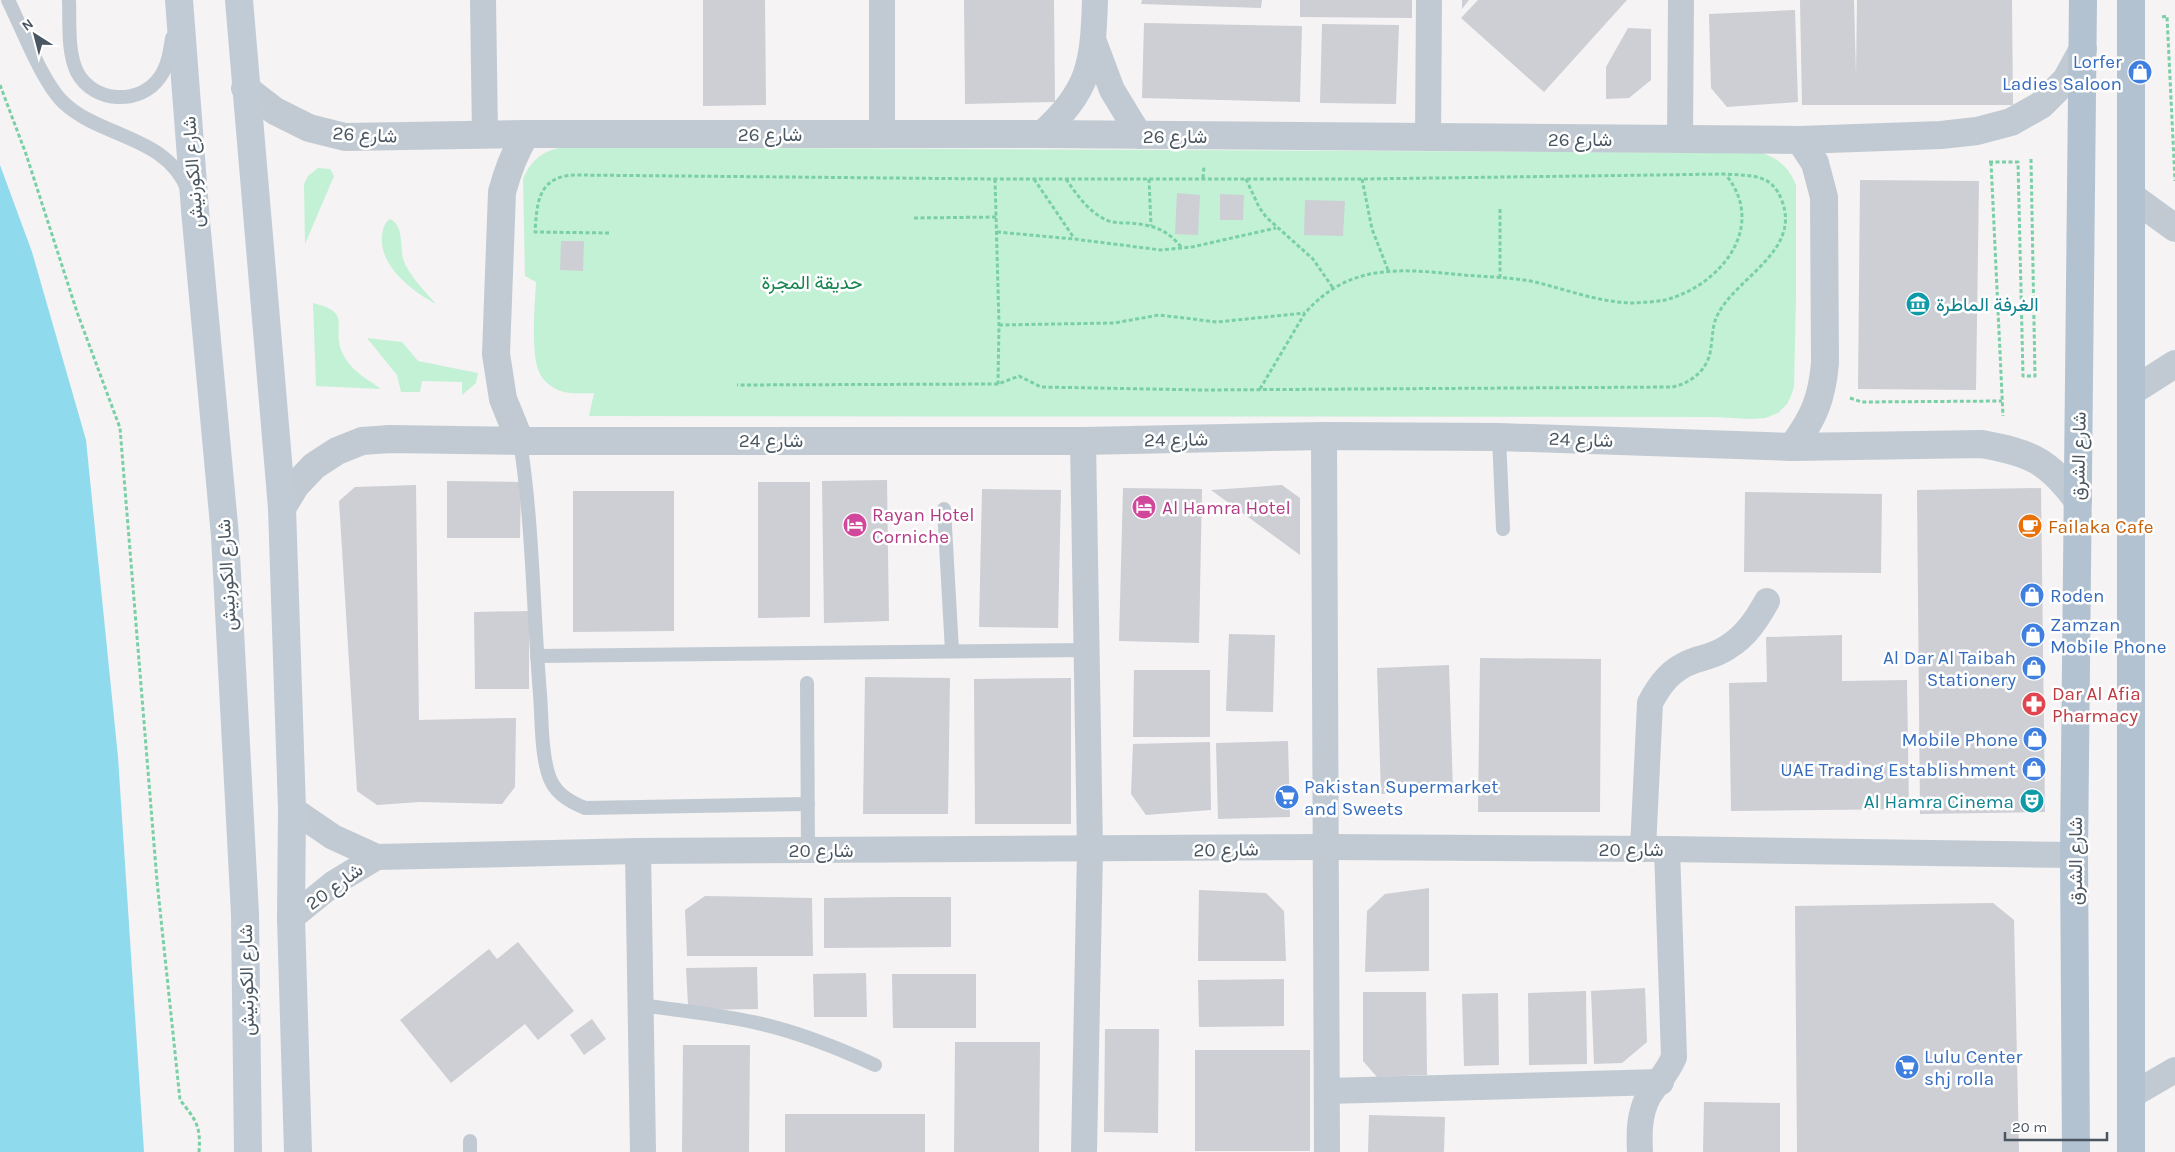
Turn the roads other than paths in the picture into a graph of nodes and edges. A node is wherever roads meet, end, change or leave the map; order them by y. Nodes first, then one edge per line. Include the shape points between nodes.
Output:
1 (8, 0) edge
2 (69, 0) edge
3 (179, 0) edge
4 (239, 0) edge
5 (483, 0) edge
6 (882, 0) edge
7 (1095, 0) edge
8 (1429, 0) edge
9 (1681, 0) edge
10 (2083, 0) edge
11 (2131, 0) edge
12 (1094, 41) junction
13 (2083, 50) junction
14 (245, 88) junction
15 (526, 134) junction
16 (1041, 134) junction
17 (485, 135) junction
18 (882, 135) junction
19 (1140, 136) junction
20 (1428, 138) junction
21 (1680, 139) junction
22 (1800, 140) junction
23 (2131, 196) junction
24 (195, 210) junction
25 (2175, 228) edge
26 (2175, 364) edge
27 (2132, 392) junction
28 (1324, 436) junction
29 (1499, 436) junction
30 (1083, 440) junction
31 (520, 441) junction
32 (1792, 447) junction
33 (2078, 501) junction
34 (282, 508) junction
35 (944, 510) dead end
36 (1503, 529) dead end
37 (1767, 601) dead end
38 (1086, 650) junction
39 (952, 651) junction
40 (537, 656) junction
41 (807, 683) dead end
42 (808, 804) junction
43 (292, 809) junction
44 (1327, 848) junction
45 (1655, 849) junction
46 (808, 850) junction
47 (1090, 850) junction
48 (638, 851) junction
49 (2074, 855) junction
50 (377, 857) junction
51 (291, 918) junction
52 (640, 1005) junction
53 (875, 1066) dead end
54 (2175, 1070) edge
55 (1661, 1082) junction
56 (1327, 1091) junction
57 (2132, 1095) junction
58 (248, 1152) edge
59 (298, 1152) edge
60 (643, 1152) edge
61 (1084, 1152) edge
62 (1327, 1152) edge
63 (1640, 1152) edge
64 (2076, 1152) edge
65 (2131, 1152) edge

1 - 24 lane via 50,86 63,103 80,116 156,152 174,168 187,188
2 - 3 lane via 71,54 77,72 90,87 107,96 127,98 145,91 160,78 168,60
3 - 24 main road, شارع الكورنيش
4 - 14 main road
5 - 17 street
6 - 18 street
7 - 12 street
8 - 20 street
9 - 21 street
10 - 13 main road, شارع الشرق
11 - 23 main road
12 - 16 street via 1078,93 1062,116
12 - 19 street via 1112,90
13 - 22 street, شارع 26 via 2066,80 2042,105 2011,122 1977,131 1941,135
13 - 33 main road, شارع الشرق
14 - 17 street, شارع 26 via 275,111 309,128 345,137
14 - 34 main road
15 - 17 street, شارع 26
15 - 18 street, شارع 26
15 - 31 street via 515,152 502,192 496,342 503,399
16 - 18 street, شارع 26
16 - 19 street, شارع 26
19 - 20 street, شارع 26
20 - 21 street, شارع 26
21 - 22 street, شارع 26
22 - 32 street via 1815,163 1824,197 1825,363 1817,408
23 - 25 street
23 - 27 main road
24 - 58 main road, شارع الكورنيش via 225,536 245,914
26 - 27 street
27 - 57 main road
28 - 29 street, شارع 24
28 - 30 street, شارع 24
28 - 44 street
29 - 32 street, شارع 24
29 - 36 lane
30 - 31 street, شارع 24
30 - 38 street
31 - 34 street, شارع 24 via 362,442 314,466 296,485
31 - 40 lane via 527,495
32 - 33 street, شارع 24 via 1982,444 2004,448 2038,460 2061,478
33 - 49 main road, شارع الشرق
34 - 43 main road
35 - 39 lane
37 - 45 street via 1758,618 1729,647 1673,670 1659,685 1650,703
38 - 39 lane
38 - 47 street
39 - 40 lane
40 - 42 lane via 548,774 556,790 569,802 585,808 602,809
41 - 42 lane
42 - 46 lane
43 - 50 street, شارع 20 via 333,837
43 - 51 main road
44 - 45 street, شارع 20
44 - 47 street, شارع 20
44 - 56 street
45 - 49 street, شارع 20
45 - 55 street via 1675,1042 1674,1057
46 - 47 street, شارع 20
46 - 48 street, شارع 20
47 - 61 street
48 - 50 street, شارع 20
48 - 52 street
49 - 64 main road, شارع الشرق
50 - 51 street, شارع 20 via 334,883
51 - 59 main road
52 - 53 lane via 753,1022 784,1030
52 - 60 street
54 - 57 street
55 - 56 street
55 - 63 street via 1649,1096 1642,1112
56 - 62 street
57 - 65 main road

